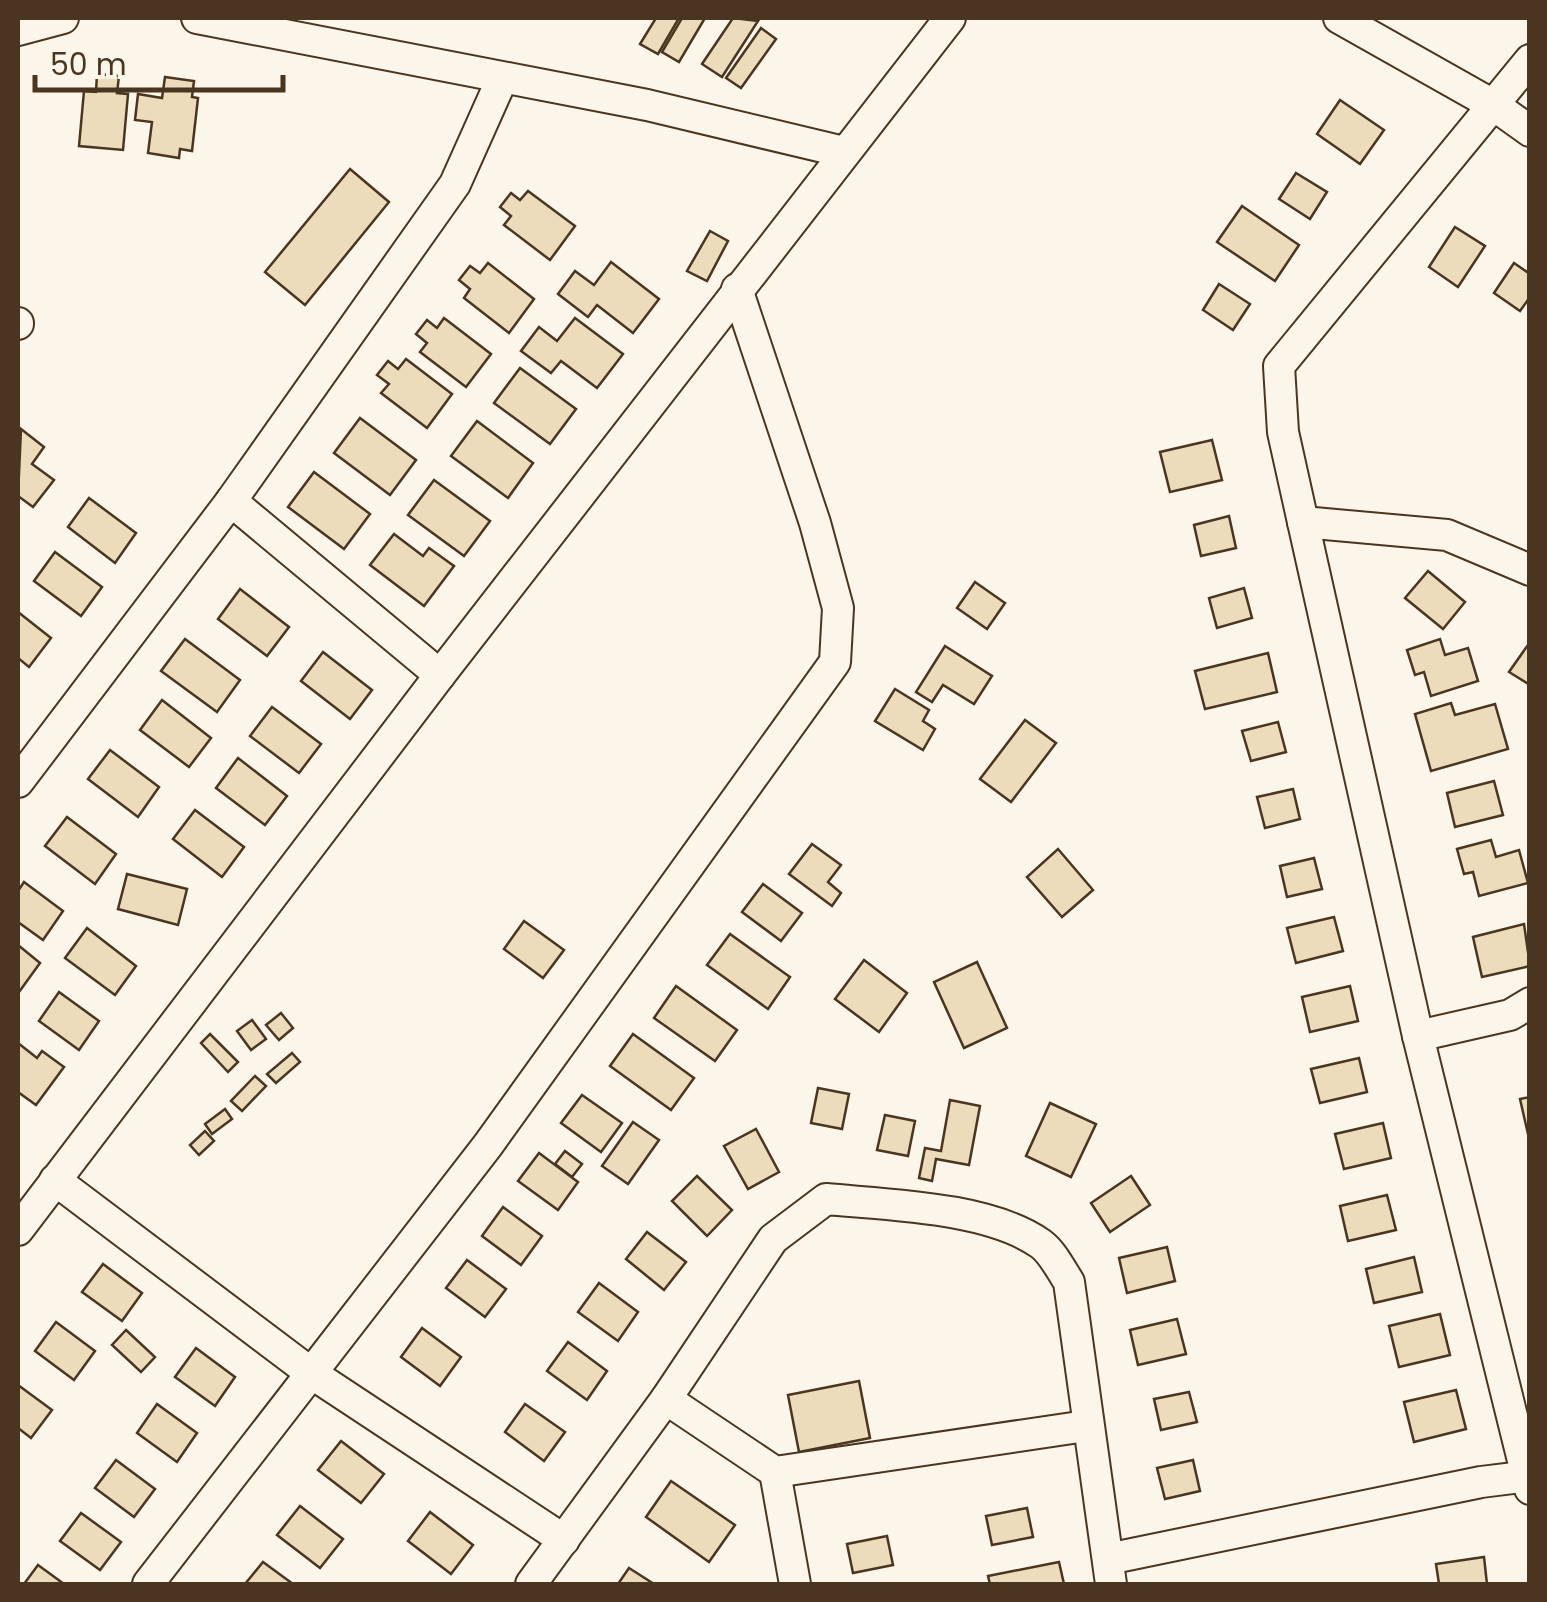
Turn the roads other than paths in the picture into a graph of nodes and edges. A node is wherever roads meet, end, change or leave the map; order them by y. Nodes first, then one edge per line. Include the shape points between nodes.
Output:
1 (63, 18) edge
2 (197, 18) edge
3 (950, 18) edge
4 (1346, 18) edge
5 (18, 30) edge
6 (1530, 60) edge
7 (502, 79) junction
8 (1495, 106) junction
9 (1530, 131) edge
10 (844, 152) junction
11 (737, 289) junction
12 (231, 500) junction
13 (1303, 522) junction
14 (1530, 570) edge
15 (440, 675) junction
16 (18, 782) edge
17 (1530, 1003) edge
18 (1418, 1036) junction
19 (55, 1180) junction
20 (18, 1230) edge
21 (311, 1374) junction
22 (666, 1399) junction
23 (1086, 1426) junction
24 (776, 1472) junction
25 (1529, 1480) edge
26 (564, 1540) junction
27 (1110, 1572) edge
28 (148, 1584) edge
29 (532, 1584) edge
30 (795, 1584) edge

1 - 5 street
2 - 7 street
3 - 10 street
4 - 8 street
6 - 8 street
7 - 10 street
7 - 12 street via 455,184
8 - 9 street
8 - 13 street via 1280,366 1284,432
10 - 11 street
11 - 15 street
11 - 21 street via 838,608 835,662 499,1129
12 - 15 street
12 - 16 street
13 - 14 street via 1447,535
13 - 18 street
15 - 19 street
17 - 18 street via 1510,1016
18 - 25 street
19 - 20 street
19 - 21 street
21 - 26 street
21 - 28 street
22 - 23 street via 773,1239 826,1199 922,1208 1016,1230 1045,1247 1069,1282
22 - 24 street
22 - 26 street
23 - 24 street
23 - 27 street
24 - 30 street
25 - 27 street
26 - 29 street

